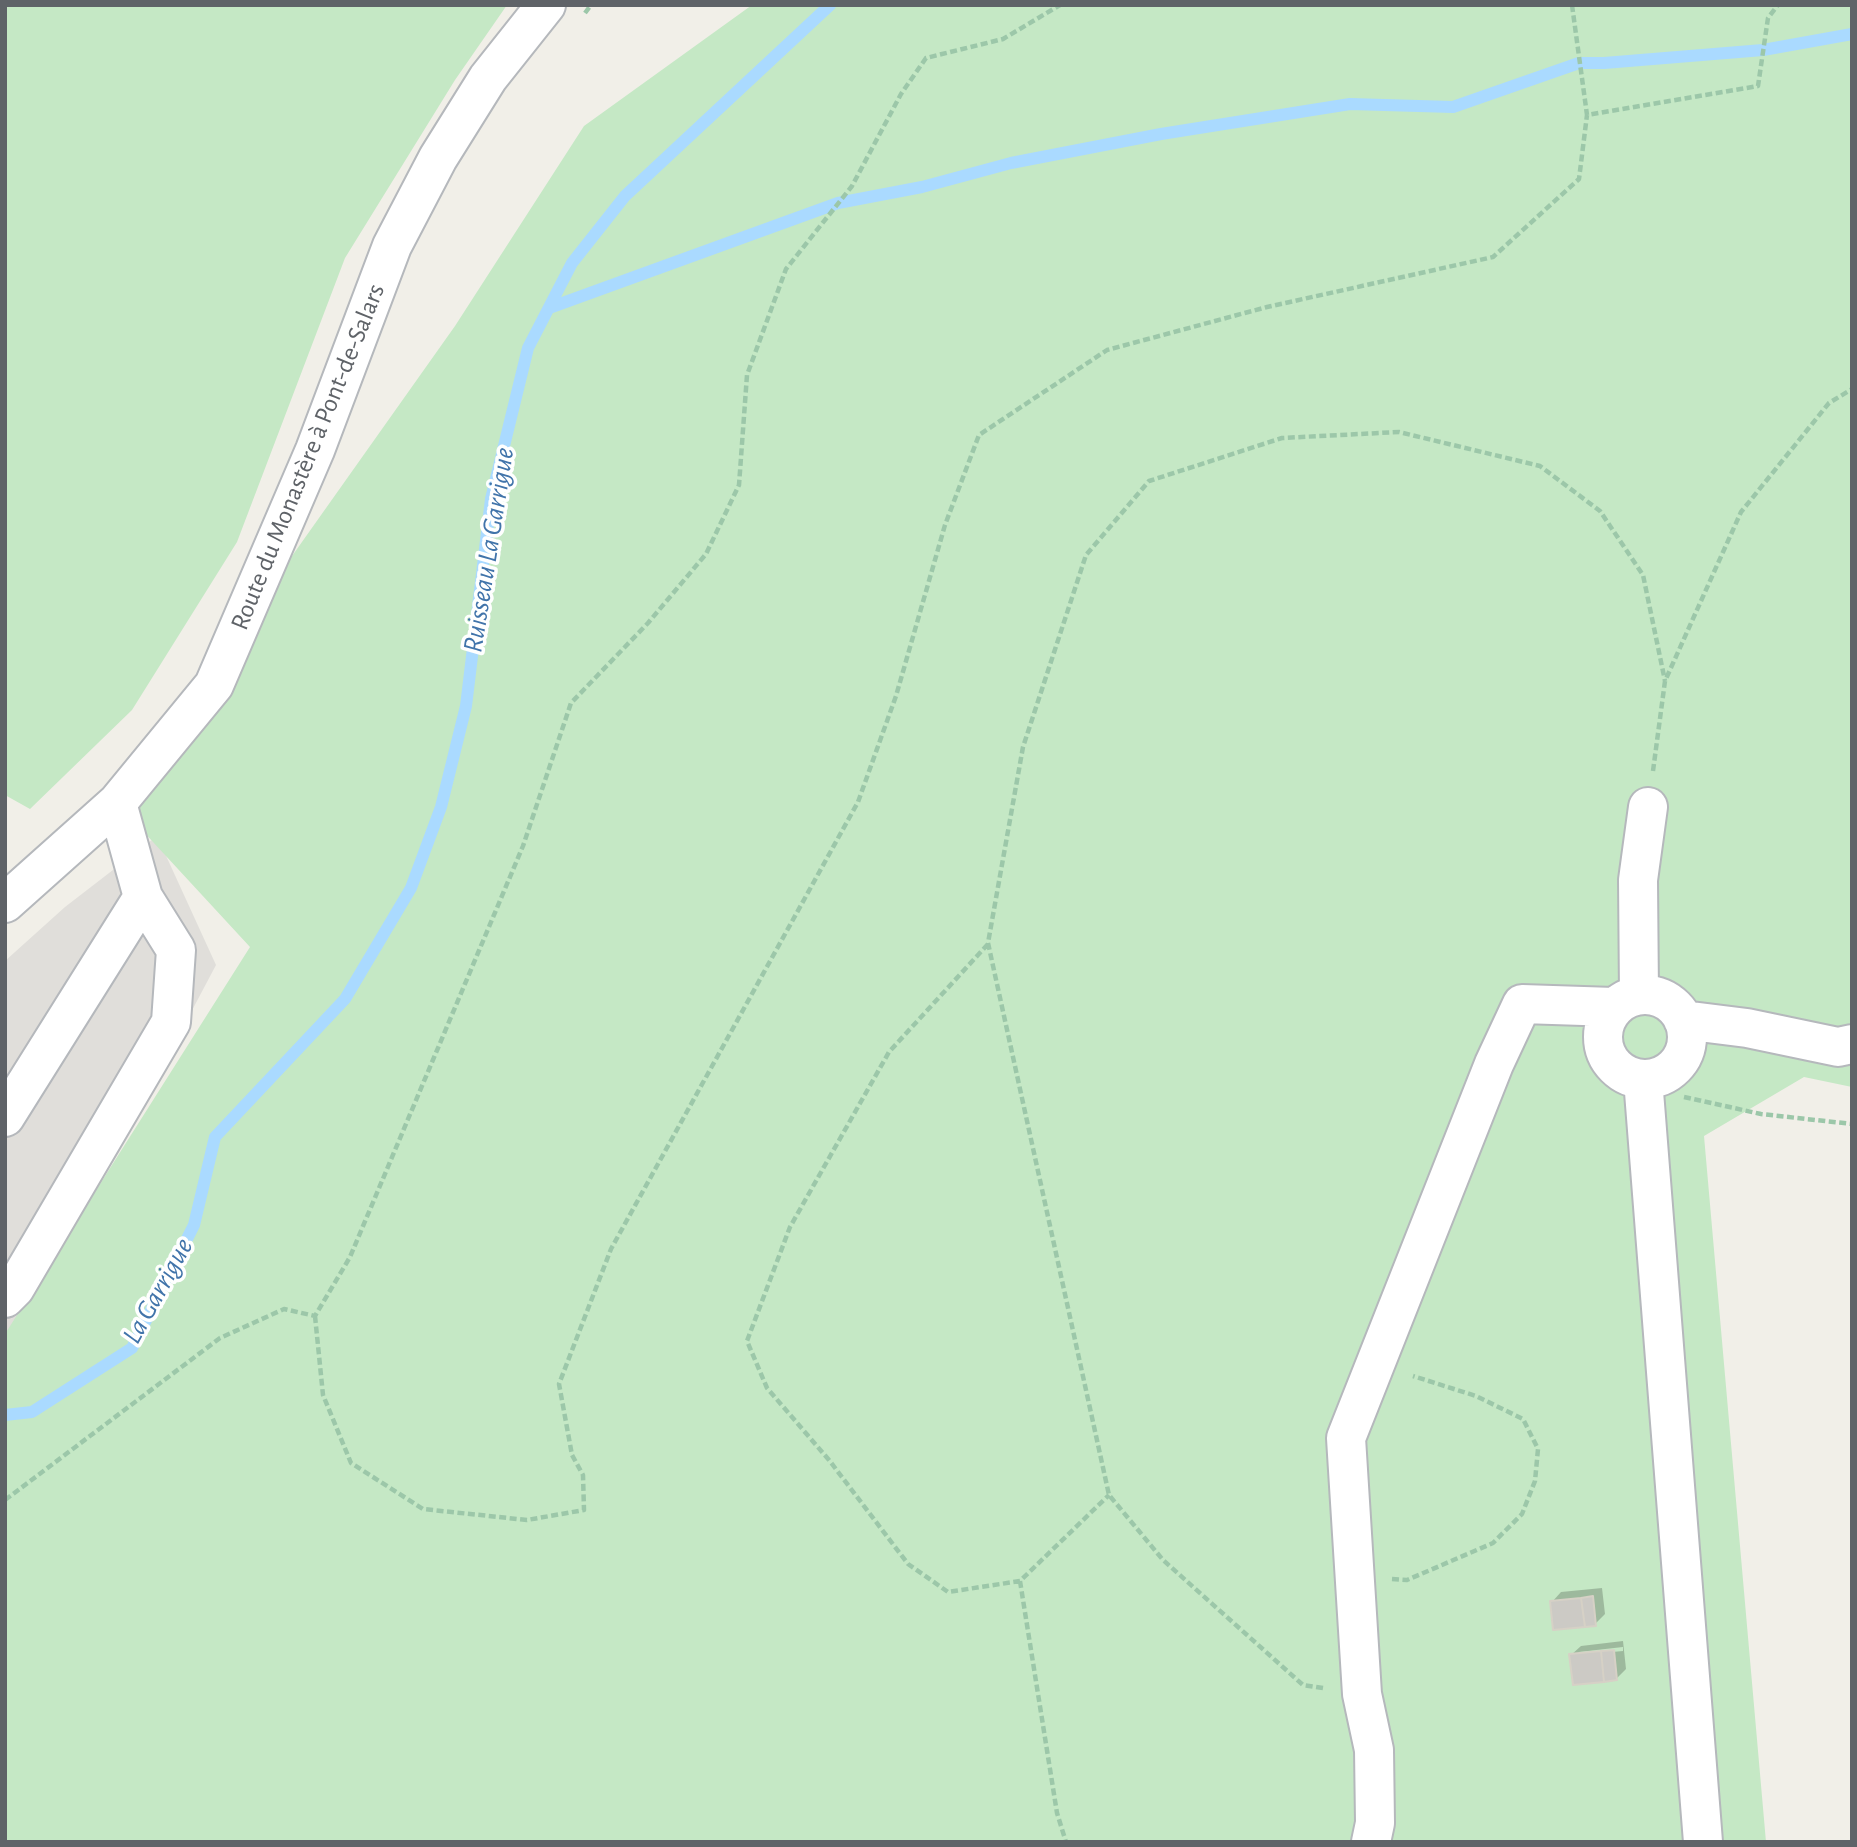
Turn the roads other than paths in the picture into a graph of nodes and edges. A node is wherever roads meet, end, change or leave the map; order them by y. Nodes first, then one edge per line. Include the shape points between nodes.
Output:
1 (546, 5) edge
2 (117, 803) junction
3 (1648, 807) road end
4 (18, 891) edge
5 (143, 897) junction
6 (1627, 1001) junction
7 (1683, 1020) junction
8 (1852, 1044) edge
9 (1643, 1079) junction
10 (5, 1117) edge
11 (5, 1298) edge
12 (1371, 1842) edge
13 (1703, 1842) edge

1 - 2 street, Route du Monastère à Pont-de-Salars via 488,78 438,158 392,246 315,450 215,685
2 - 4 street, Route du Monastère à Pont-de-Salars
2 - 5 street
3 - 6 street
5 - 10 street
5 - 11 street via 176,950 171,1022
6 - 7 street via 1653,996 1665,1000
6 - 9 street via 1606,1019 1603,1046 1618,1069
6 - 12 street via 1522,1004 1346,1437 1362,1694 1374,1750
7 - 8 street via 1838,1047
7 - 9 street via 1687,1034 1679,1061 1657,1077
9 - 13 street

